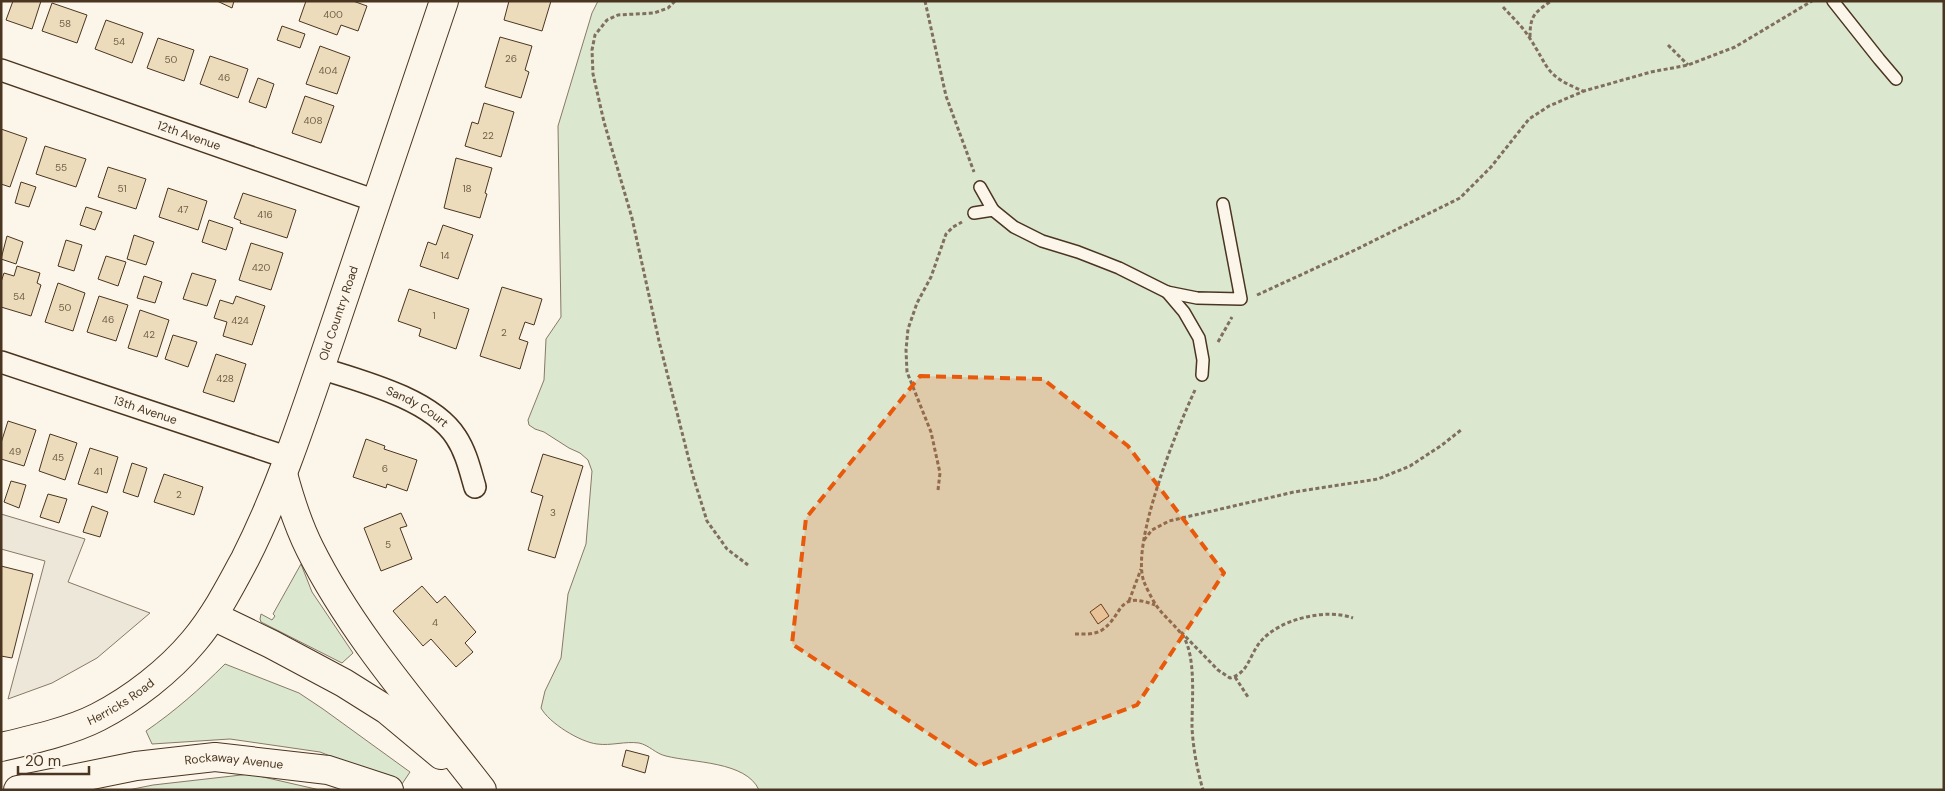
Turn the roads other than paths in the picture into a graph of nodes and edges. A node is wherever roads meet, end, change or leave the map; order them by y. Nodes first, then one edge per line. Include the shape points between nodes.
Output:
1 (444, 1) edge
2 (1833, 1) edge
3 (1, 70) edge
4 (1896, 79) dead end
5 (980, 187) road end
6 (376, 201) junction
7 (1223, 204) dead end
8 (993, 210) junction
9 (974, 213) road end
10 (1167, 292) junction
11 (1, 362) edge
12 (320, 368) junction
13 (1202, 375) road end
14 (286, 466) junction
15 (475, 487) dead end
16 (213, 616) junction
17 (1, 747) edge
18 (18, 790) edge
19 (389, 790) edge
20 (482, 790) edge

1 - 6 main road, Old Country Road
2 - 4 lane
3 - 6 street, 12th Avenue
5 - 8 lane
6 - 12 main road, Old Country Road
7 - 10 lane via 1241,299 1197,298
8 - 9 lane
8 - 10 lane via 1014,227 1042,241 1119,268
10 - 13 lane via 1184,312 1199,338
11 - 14 street, 13th Avenue
12 - 14 main road, Old Country Road
12 - 15 street, Sandy Court via 389,390 439,419 455,435 463,450
14 - 16 main road, Old Country Road via 260,529
14 - 20 main road via 299,524 358,631
16 - 17 main road, Herricks Road via 172,663 138,692 105,713 45,736
16 - 20 main road via 336,678 387,710
18 - 19 main road, Rockaway Avenue via 136,766 215,757 328,770

